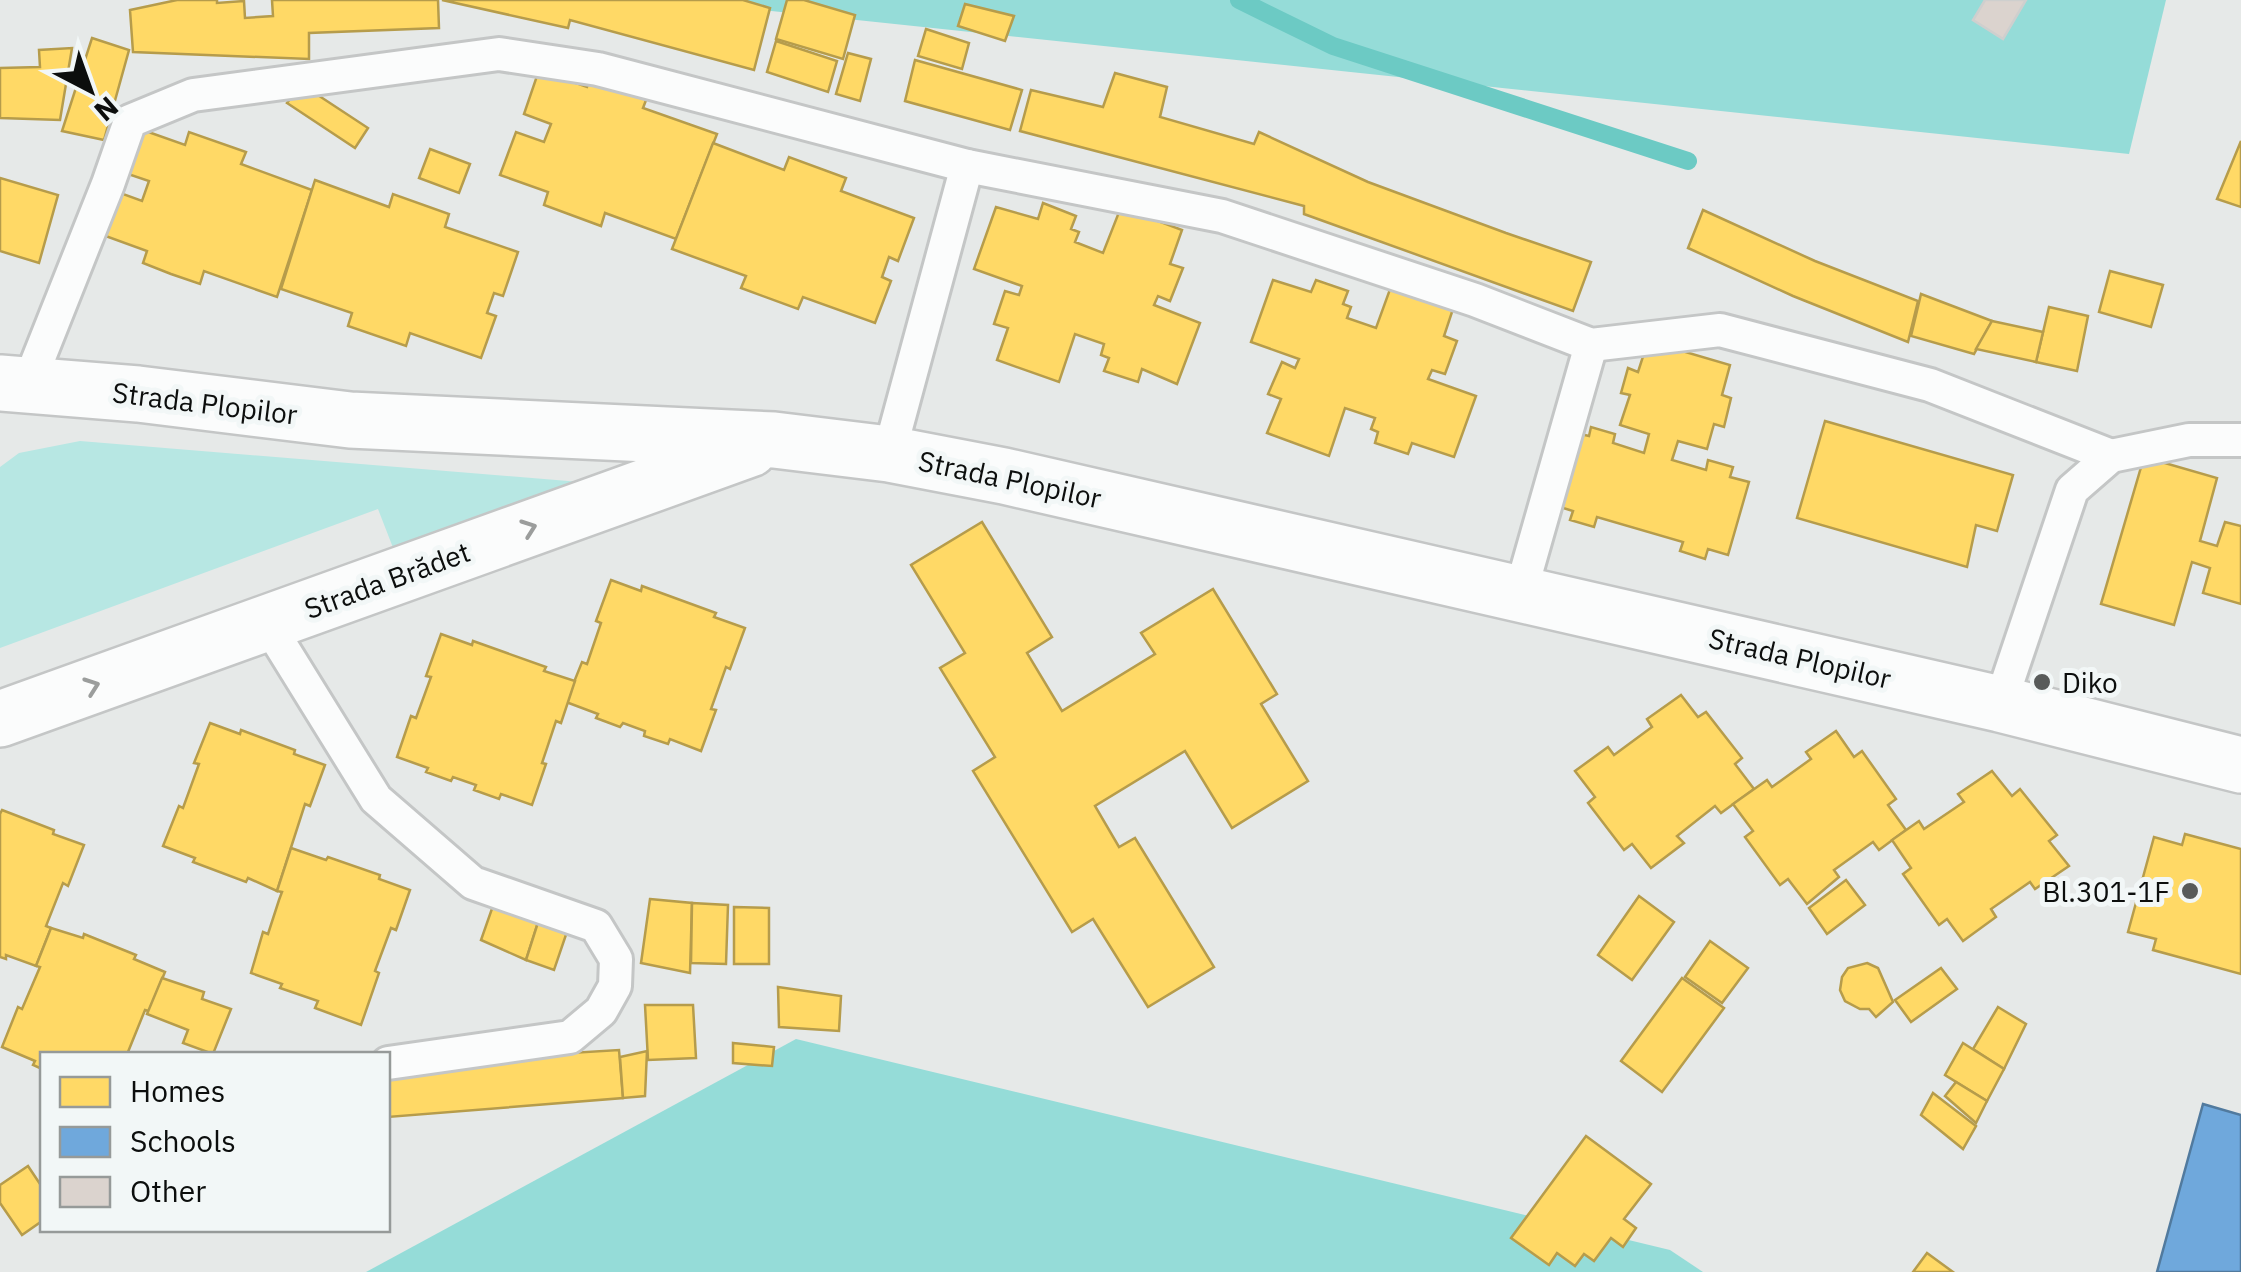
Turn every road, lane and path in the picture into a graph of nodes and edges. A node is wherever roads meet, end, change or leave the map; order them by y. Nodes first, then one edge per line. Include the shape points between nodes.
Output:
1 (967, 166) junction
2 (1591, 345) junction
3 (14, 384) edge
4 (774, 440) junction
5 (2241, 440) edge
6 (889, 454) junction
7 (2111, 456) junction
8 (1520, 594) junction
9 (267, 623) junction
10 (2000, 704) junction
11 (0, 719) edge
12 (2241, 765) edge
13 (390, 1062) edge

1 - 2 lane via 1222,216
1 - 3 lane via 598,69 499,54 193,95 130,121 108,184
1 - 6 lane
2 - 7 lane via 1720,330 1930,385
2 - 8 lane
3 - 4 street, Strada Plopilor via 350,420
4 - 6 street, Strada Plopilor
9 -> 4 street, Strada Brădet
5 - 7 lane via 2189,440
6 - 8 street, Strada Plopilor
7 - 10 lane via 2072,490
8 - 10 street, Strada Plopilor
11 -> 9 street, Strada Brădet
9 - 13 lane via 376,799 473,883 596,926 616,959 615,986 601,1011 570,1037
10 - 12 street, Strada Plopilor

